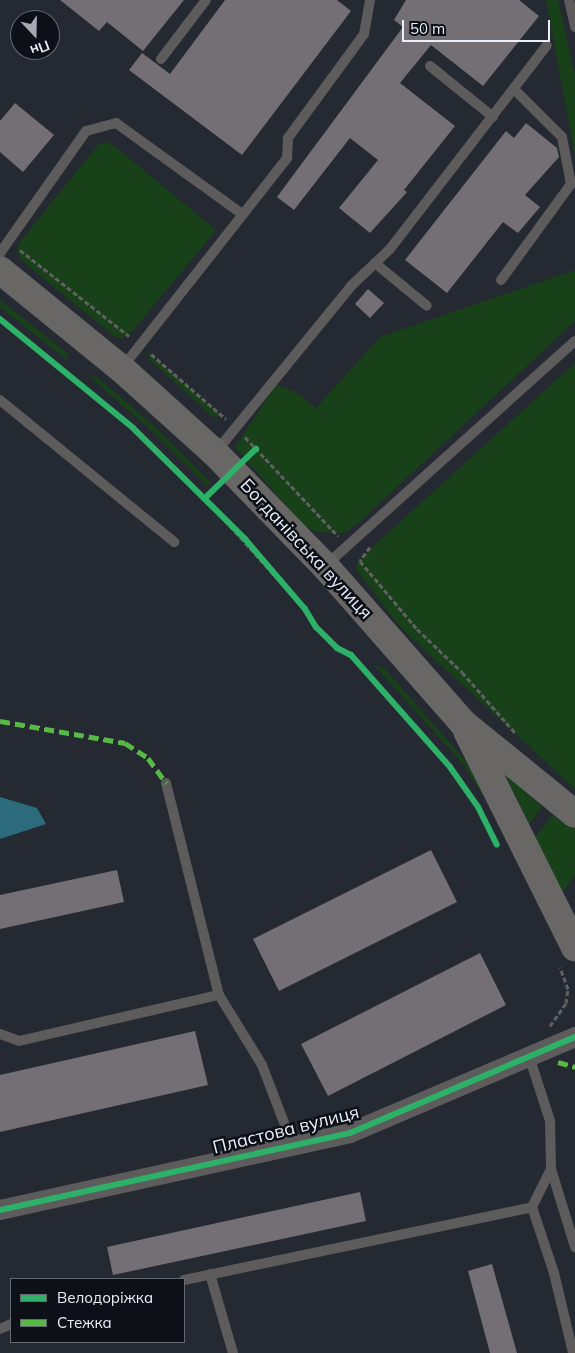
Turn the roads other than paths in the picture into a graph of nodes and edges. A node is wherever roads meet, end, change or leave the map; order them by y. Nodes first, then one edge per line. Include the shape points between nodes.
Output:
1 (206, 0) edge
2 (370, 0) edge
3 (569, 0) edge
4 (575, 27) edge
5 (547, 46) dead end
6 (161, 59) dead end
7 (430, 66) dead end
8 (514, 89) junction
9 (493, 117) junction
10 (242, 213) junction
11 (0, 253) edge
12 (375, 263) junction
13 (0, 270) edge
14 (501, 280) dead end
15 (427, 306) dead end
16 (575, 342) edge
17 (122, 368) junction
18 (0, 400) edge
19 (224, 462) junction
20 (174, 542) dead end
21 (325, 566) junction
22 (463, 723) junction
23 (166, 784) dead end
24 (575, 814) edge
25 (575, 914) edge
26 (569, 950) edge
27 (219, 995) junction
28 (0, 1034) edge
29 (573, 1037) edge
30 (530, 1058) junction
31 (293, 1146) junction
32 (551, 1169) junction
33 (532, 1207) junction
34 (0, 1210) edge
35 (575, 1247) edge
36 (210, 1274) junction
37 (185, 1280) edge
38 (232, 1353) edge
39 (573, 1353) edge

1 - 6 lane
2 - 10 lane via 364,34 288,138 287,158
3 - 4 lane
5 - 8 lane
7 - 9 lane
8 - 9 lane
8 - 14 lane via 562,136 571,184
9 - 12 lane via 390,249
10 - 11 lane via 116,123 86,131
10 - 17 lane
12 - 15 lane
12 - 19 lane via 351,286 237,428
13 - 17 main road, Богданівська вулиця
16 - 21 lane
17 - 19 main road, Богданівська вулиця
18 - 20 lane
19 - 21 main road, Богданівська вулиця
21 - 22 main road, Богданівська вулиця
22 - 24 main road, Богданівська вулиця
22 - 26 main road, Богданівська вулиця
23 - 27 lane
25 - 26 main road
27 - 28 lane via 18,1041
27 - 31 lane via 262,1065
29 - 30 street, Пластова вулиця
30 - 31 street, Пластова вулиця via 350,1133
30 - 32 lane via 550,1121
31 - 34 street, Пластова вулиця
32 - 33 lane
32 - 35 lane
33 - 36 lane
33 - 39 lane via 554,1273
36 - 37 lane
36 - 38 lane

